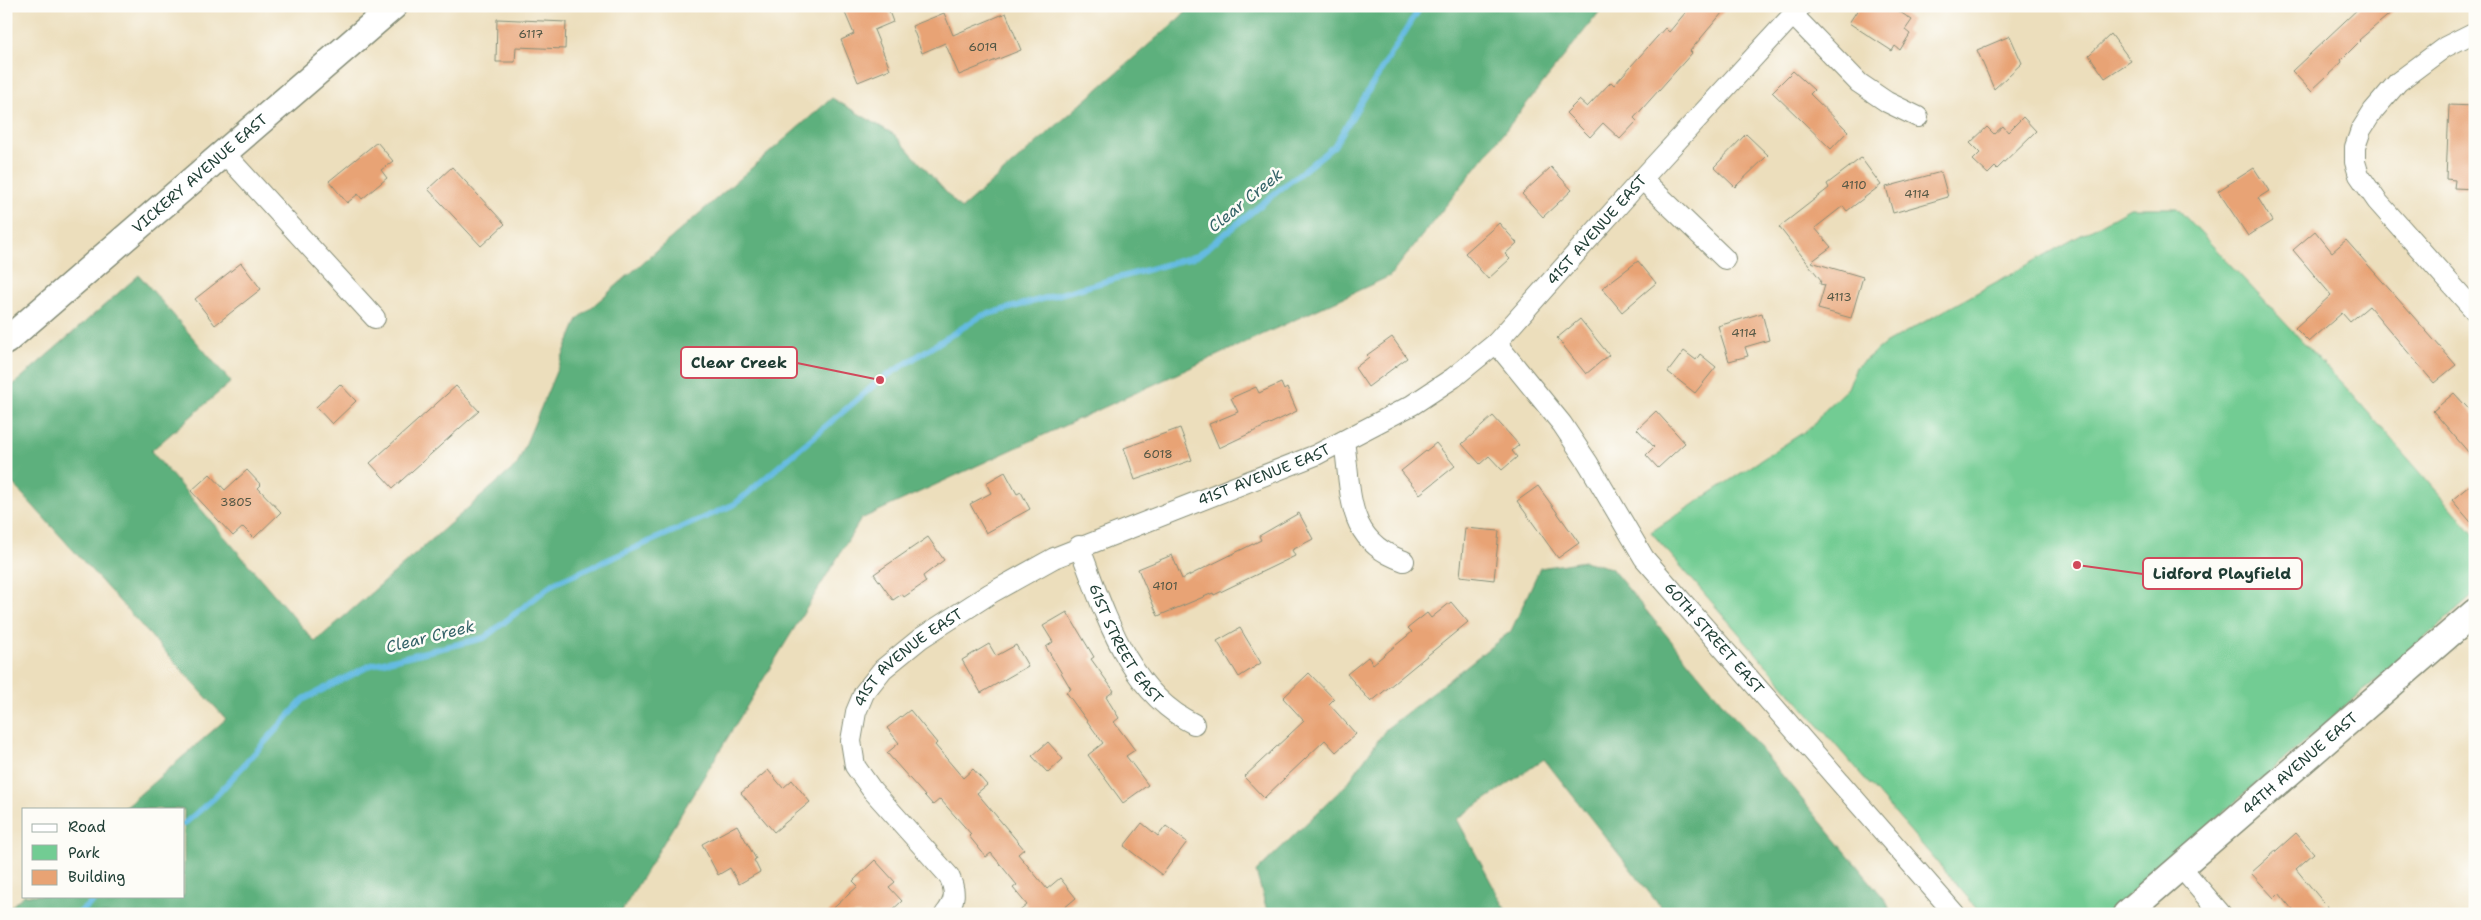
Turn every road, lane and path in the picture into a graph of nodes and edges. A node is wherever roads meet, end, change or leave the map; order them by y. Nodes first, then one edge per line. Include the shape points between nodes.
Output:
1 (394, 6) edge
2 (1797, 10) edge
3 (2475, 32) edge
4 (1918, 116) dead end
5 (224, 153) junction
6 (1642, 179) junction
7 (1725, 259) dead end
8 (76, 282) junction
9 (2475, 311) edge
10 (6, 316) edge
11 (375, 318) dead end
12 (6, 342) edge
13 (1496, 343) junction
14 (1344, 441) junction
15 (1079, 546) junction
16 (1404, 561) dead end
17 (2475, 612) edge
18 (1194, 724) dead end
19 (2180, 866) junction
20 (945, 914) edge
21 (1955, 914) edge
22 (2126, 914) edge
23 (2221, 914) edge

1 - 5 street, VICKERY AVENUE EAST
2 - 4 street via 1859,83 1887,102
2 - 6 street, 41ST AVENUE EAST
3 - 9 street via 2445,47 2398,82 2372,111 2355,146 2355,162 2360,175 2377,201
5 - 8 street, VICKERY AVENUE EAST
5 - 11 street
6 - 7 street
6 - 13 street, 41ST AVENUE EAST
8 - 10 street via 40,304
8 - 12 street, VICKERY AVENUE EAST
13 - 14 street, 41ST AVENUE EAST via 1432,392
13 - 21 street, 60TH STREET EAST via 1562,424 1644,558
14 - 15 street, 41ST AVENUE EAST via 1283,470
14 - 16 street via 1355,519 1362,533 1388,556
15 - 18 street, 61ST STREET EAST via 1114,634 1134,668 1171,712
15 - 20 street, 41ST AVENUE EAST via 1028,571 913,644 876,677 856,712 851,741 855,766 872,790 949,876 955,893
17 - 19 street, 44TH AVENUE EAST
19 - 22 street, 44TH AVENUE EAST
19 - 23 street

